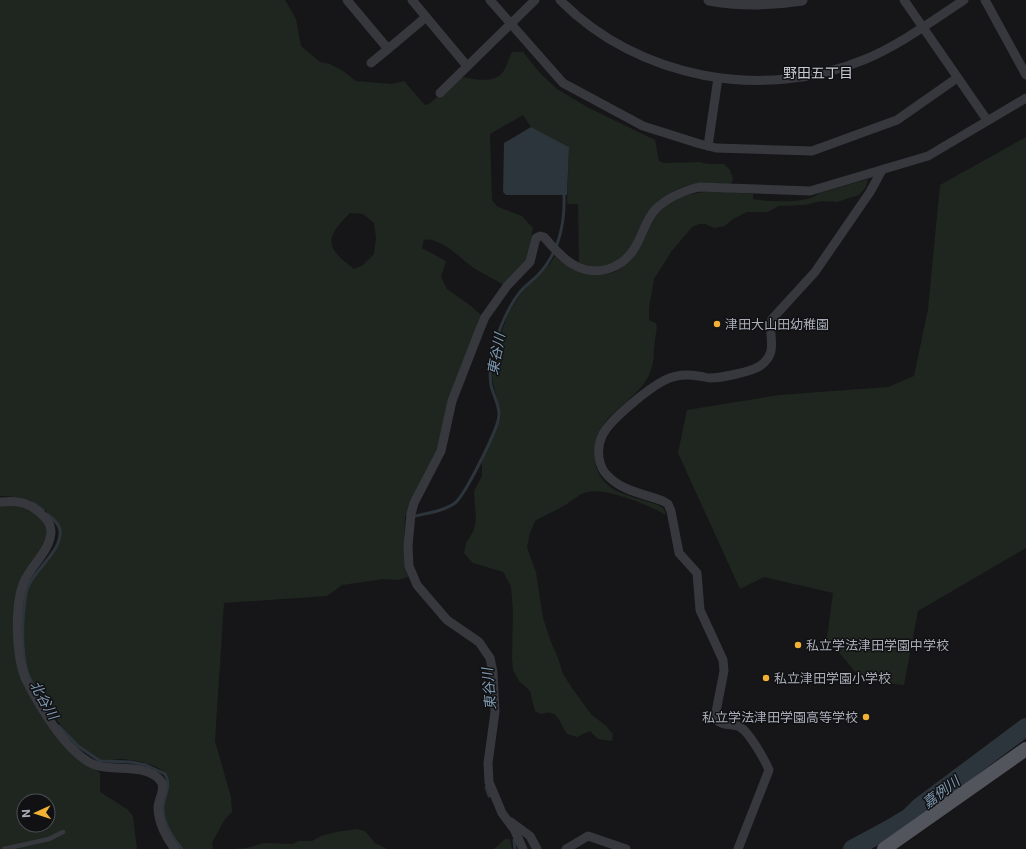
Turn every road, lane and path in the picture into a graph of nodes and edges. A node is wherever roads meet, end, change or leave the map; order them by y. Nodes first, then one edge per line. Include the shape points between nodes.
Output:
1 (347, 0) edge
2 (412, 0) edge
3 (490, 0) edge
4 (535, 0) edge
5 (560, 0) edge
6 (709, 0) edge
7 (802, 0) edge
8 (904, 0) edge
9 (964, 0) edge
10 (985, 0) edge
11 (426, 17) junction
12 (509, 24) junction
13 (923, 28) junction
14 (388, 49) junction
15 (371, 63) dead end
16 (466, 66) junction
17 (1026, 75) edge
18 (718, 78) junction
19 (957, 78) junction
20 (440, 93) dead end
21 (1026, 98) edge
22 (987, 120) junction
23 (708, 146) junction
24 (882, 170) junction
25 (0, 502) edge
26 (1026, 749) edge
27 (510, 821) junction
28 (63, 832) dead end
29 (4, 849) edge
30 (175, 849) edge
31 (523, 849) edge
32 (537, 849) edge
33 (566, 849) edge
34 (626, 849) edge
35 (738, 849) edge
36 (884, 849) edge

1 - 14 street
2 - 11 street
3 - 12 street
4 - 12 street
5 - 18 street via 594,29 640,55 674,69
6 - 7 street via 756,5
8 - 13 street
9 - 13 street
10 - 17 street
11 - 14 street
11 - 16 street
12 - 16 street
12 - 23 street via 564,83 643,126
13 - 18 street via 866,59 823,73 801,78 766,80
13 - 19 street
14 - 15 street
16 - 20 street
18 - 23 street
19 - 22 street
19 - 23 street via 897,120 812,151
21 - 22 street
22 - 24 street via 928,156
24 - 27 street via 810,191 699,187 688,190 664,201 655,210 633,251 615,267 590,271 581,269 561,256 544,237 540,236 536,238 530,262 507,286 485,317 452,401 441,451 414,503 408,533 409,566 417,585 447,620 479,642 490,658 495,712 488,763 489,782 502,813
24 - 35 street via 870,192 815,272 772,319 772,347 760,366 751,371 710,378 684,375 666,380 644,393 601,437 599,460 606,475 620,486 668,504 679,553 697,573 700,610 723,660 724,671 716,720 724,725 738,726 746,732 769,770
25 - 30 street via 19,502 36,510 46,519 51,530 49,542 24,581 21,591 18,635 25,678 54,729 84,757 96,765 144,771 161,780 163,786 158,808 161,823
26 - 36 main road
27 - 31 street
27 - 32 street via 530,836
28 - 29 lane via 49,839
33 - 34 street via 588,836

